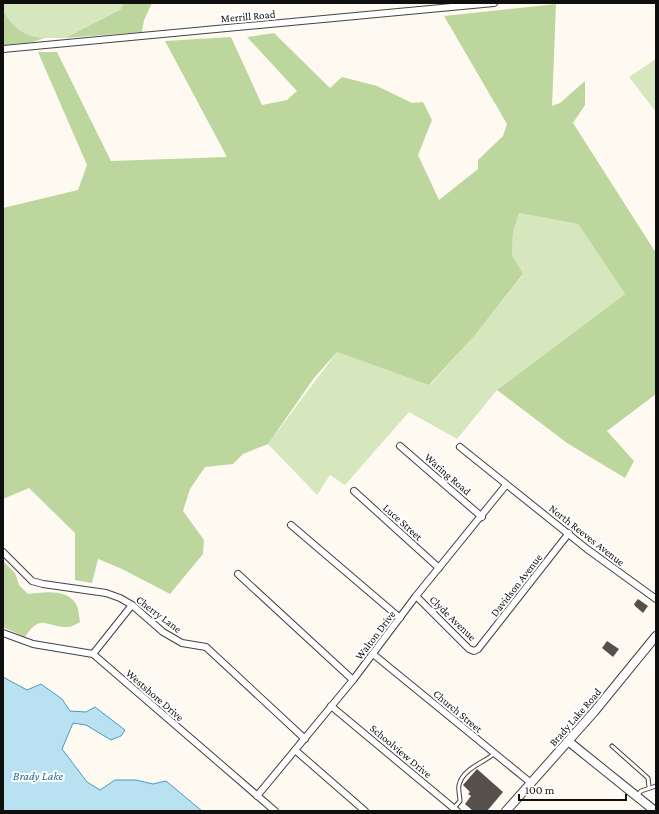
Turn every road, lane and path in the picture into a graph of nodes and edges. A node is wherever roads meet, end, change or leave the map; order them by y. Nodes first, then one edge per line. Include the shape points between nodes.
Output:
1 (494, 3) edge
2 (3, 49) edge
3 (400, 446) dead end
4 (460, 447) dead end
5 (506, 485) junction
6 (354, 491) dead end
7 (482, 517) junction
8 (291, 525) dead end
9 (569, 533) junction
10 (3, 552) edge
11 (439, 568) junction
12 (238, 574) dead end
13 (416, 596) junction
14 (656, 599) edge
15 (132, 605) junction
16 (400, 618) junction
17 (3, 633) edge
18 (656, 636) edge
19 (478, 649) joint
20 (93, 654) junction
21 (373, 654) junction
22 (353, 680) junction
23 (331, 706) junction
24 (305, 739) junction
25 (568, 741) junction
26 (612, 746) dead end
27 (295, 750) junction
28 (494, 753) junction
29 (531, 783) junction
30 (656, 786) edge
31 (649, 787) junction
32 (257, 796) junction
33 (637, 796) junction
34 (456, 810) edge
35 (275, 811) edge
36 (365, 811) edge
37 (506, 811) edge
38 (656, 811) edge

1 - 2 street, Merrill Road
3 - 7 street, Waring Road
4 - 5 street, North Reeves Avenue
5 - 7 street, Walton Drive
5 - 9 street, North Reeves Avenue
6 - 11 street, Luce Street
7 - 11 street, Walton Drive
8 - 16 street
9 - 14 street, North Reeves Avenue
9 - 19 street, Davidson Avenue
10 - 15 street, Cherry Lane via 32,581 106,593
11 - 13 street, Walton Drive
12 - 22 street
13 - 16 street, Walton Drive
13 - 19 street, Clyde Avenue via 469,650
15 - 20 street
15 - 24 street, Cherry Lane via 163,632 182,643 206,647
16 - 21 street, Walton Drive
17 - 20 street via 33,644
18 - 25 street, Brady Lake Road via 626,675
20 - 32 street, Westshore Drive
21 - 22 street, Walton Drive
21 - 28 street, Church Street
22 - 23 street, Walton Drive
23 - 24 street, Walton Drive
23 - 34 street, Schoolview Drive
24 - 27 street, Walton Drive
25 - 29 street, Brady Lake Road
25 - 33 street
26 - 31 lane via 648,778
27 - 32 street, Walton Drive
27 - 36 street
28 - 29 street, Church Street
28 - 34 lane via 465,775 459,784 460,801
29 - 37 street, Brady Lake Road
30 - 31 lane
31 - 33 lane
32 - 35 street, Westshore Drive
33 - 38 street

